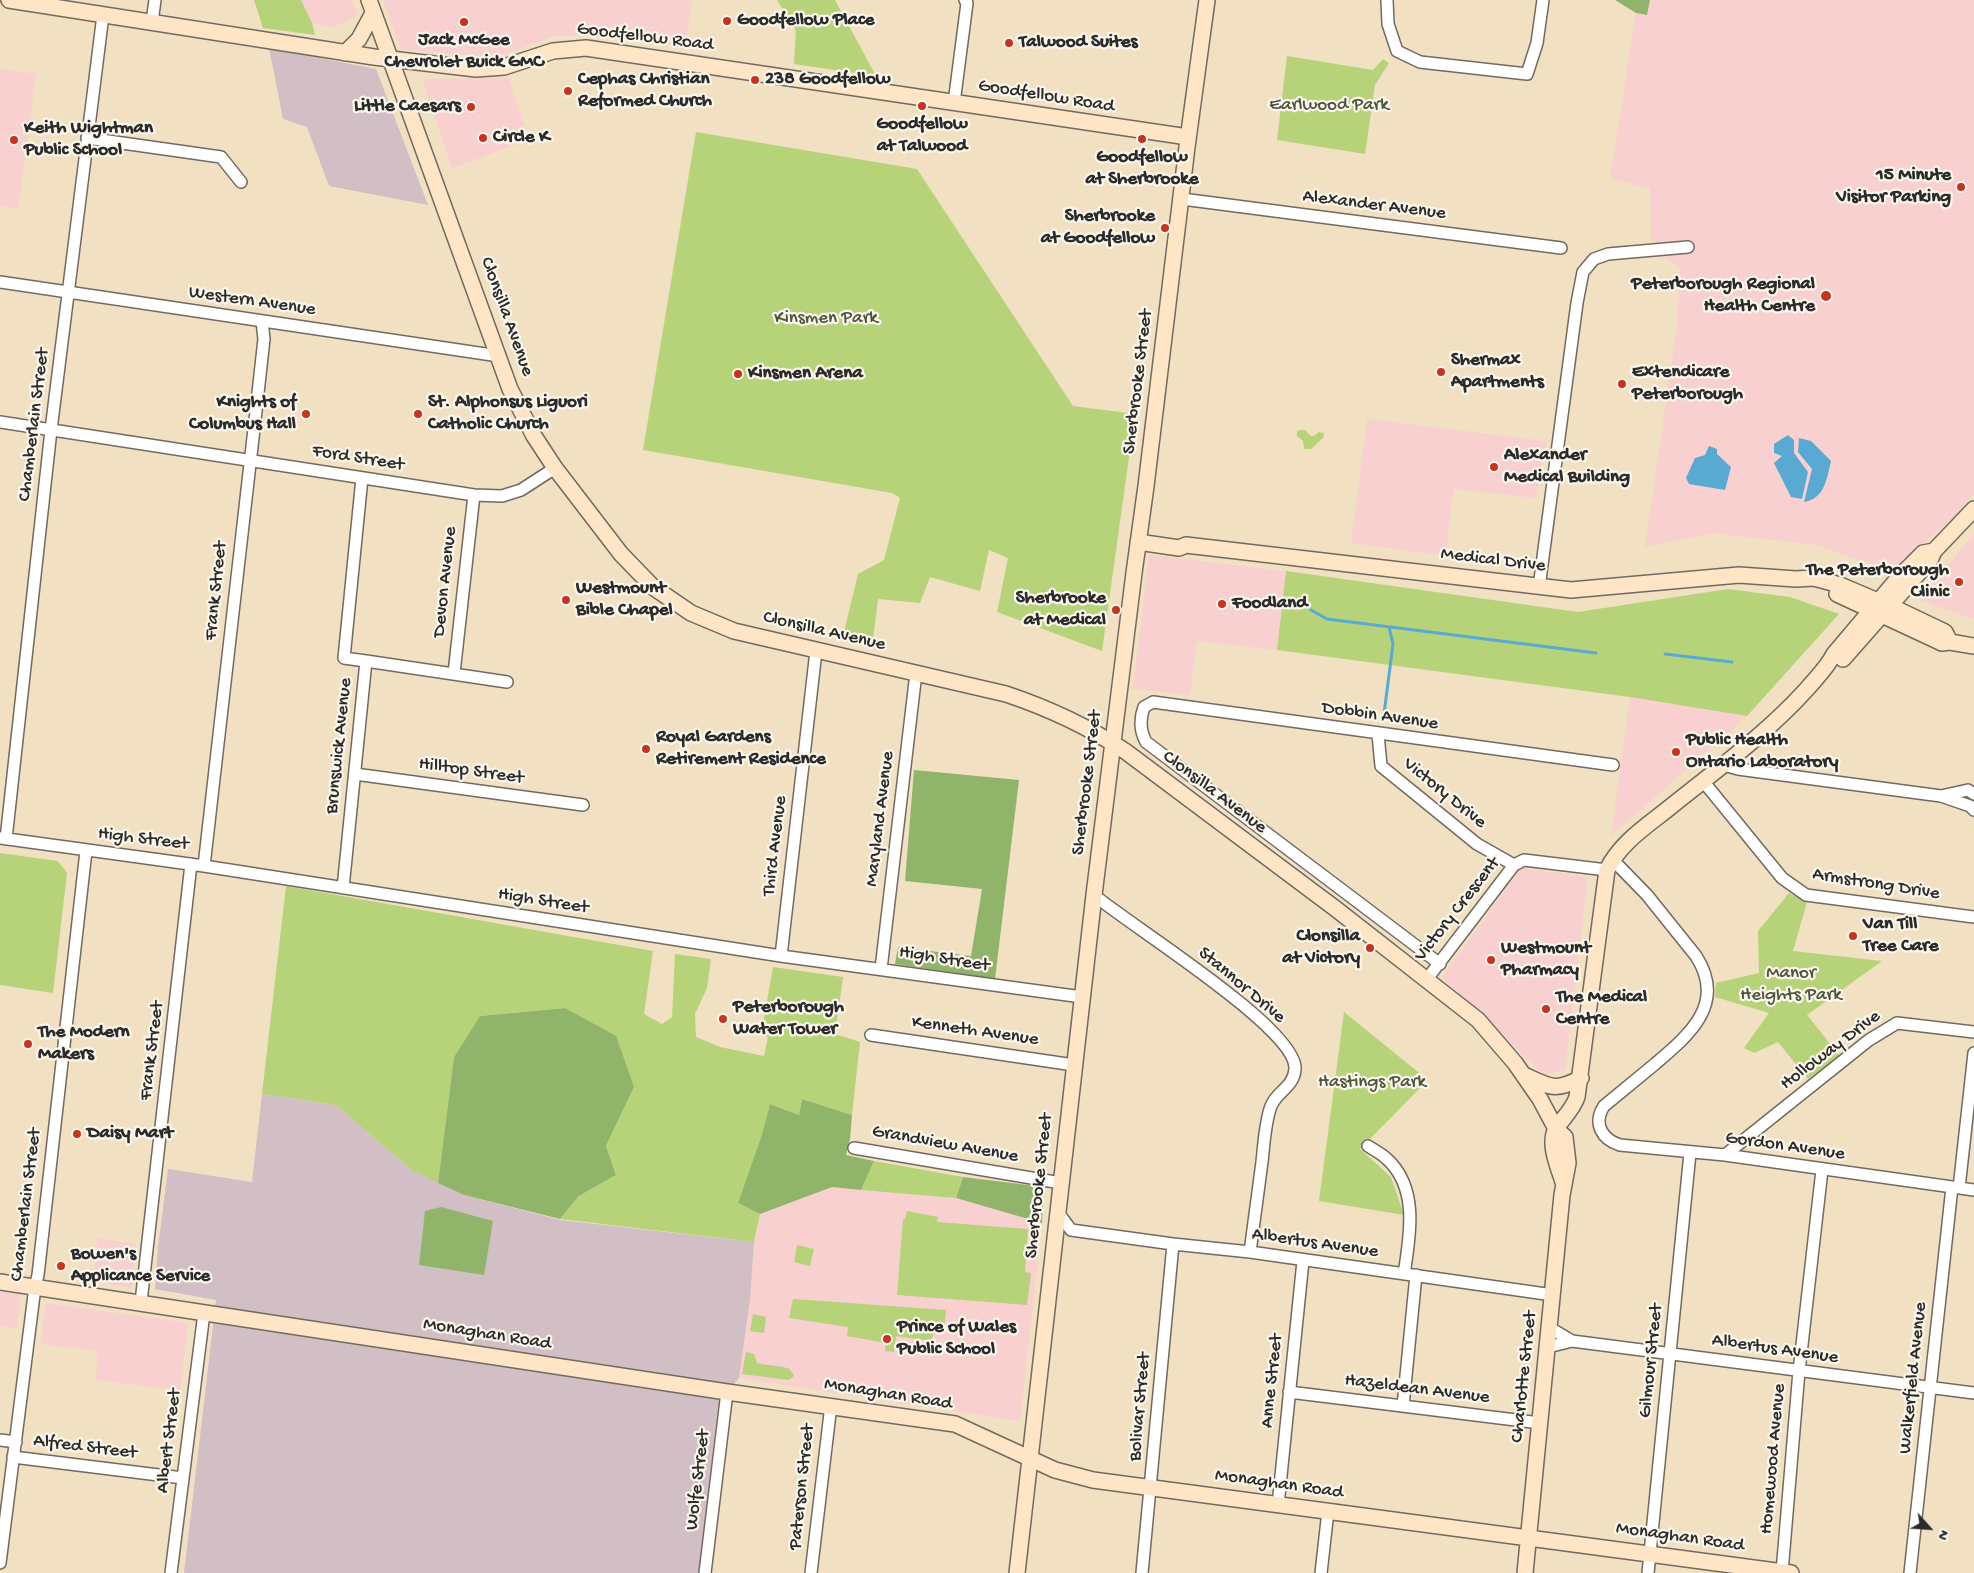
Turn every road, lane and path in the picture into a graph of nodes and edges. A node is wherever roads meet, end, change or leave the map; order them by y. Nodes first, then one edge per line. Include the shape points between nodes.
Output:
1 (9, 0) edge
2 (155, 0) edge
3 (965, 0) edge
4 (1207, 0) edge
5 (1387, 0) edge
6 (1543, 0) edge
7 (371, 7) edge
8 (103, 15) junction
9 (152, 22) junction
10 (344, 53) junction
11 (392, 58) junction
12 (954, 103) junction
13 (1188, 137) junction
14 (87, 138) junction
15 (241, 182) dead end
16 (1182, 199) junction
17 (1688, 247) dead end
18 (1561, 248) dead end
19 (0, 282) edge
20 (69, 292) junction
21 (262, 321) junction
22 (499, 356) junction
23 (0, 422) edge
24 (51, 430) junction
25 (249, 460) junction
26 (555, 468) junction
27 (362, 478) junction
28 (474, 495) junction
29 (1974, 509) edge
30 (1139, 537) junction
31 (1539, 587) junction
32 (1881, 608) junction
33 (1974, 646) edge
34 (816, 651) junction
35 (366, 662) junction
36 (454, 673) junction
37 (916, 673) junction
38 (507, 682) dead end
39 (1144, 706) joint
40 (1378, 734) junction
41 (1113, 743) junction
42 (1613, 765) dead end
43 (1724, 765) junction
44 (355, 774) junction
45 (1704, 781) junction
46 (1974, 794) edge
47 (1941, 796) junction
48 (582, 805) dead end
49 (1974, 810) edge
50 (3, 839) edge
51 (86, 851) junction
52 (192, 864) junction
53 (1609, 864) junction
54 (1514, 865) junction
55 (204, 866) junction
56 (343, 888) junction
57 (1094, 895) junction
58 (1974, 917) edge
59 (781, 956) junction
60 (1440, 964) junction
61 (881, 969) junction
62 (1427, 980) junction
63 (1082, 997) junction
64 (1974, 1032) edge
65 (871, 1035) dead end
66 (1974, 1053) edge
67 (1074, 1065) junction
68 (1524, 1075) junction
69 (1581, 1078) junction
70 (1556, 1129) junction
71 (1368, 1146) dead end
72 (854, 1148) dead end
73 (1690, 1153) junction
74 (1725, 1156) junction
75 (1822, 1170) junction
76 (1061, 1183) junction
77 (1956, 1187) junction
78 (1974, 1190) edge
79 (1057, 1211) junction
80 (1071, 1230) junction
81 (1173, 1244) junction
82 (1250, 1252) junction
83 (1053, 1259) junction
84 (1302, 1261) junction
85 (1410, 1274) junction
86 (0, 1282) edge
87 (35, 1287) junction
88 (1553, 1294) junction
89 (141, 1302) junction
90 (204, 1313) junction
91 (1550, 1328) junction
92 (1572, 1341) junction
93 (1548, 1347) junction
94 (1671, 1354) junction
95 (1800, 1371) junction
96 (1931, 1388) junction
97 (727, 1392) junction
98 (1289, 1392) junction
99 (1974, 1393) edge
100 (831, 1405) junction
101 (1403, 1406) junction
102 (1540, 1423) junction
103 (0, 1440) edge
104 (16, 1442) junction
105 (13, 1457) junction
106 (1029, 1458) junction
107 (183, 1478) junction
108 (1150, 1488) junction
109 (1278, 1505) junction
110 (1328, 1511) junction
111 (1528, 1539) junction
112 (1651, 1554) junction
113 (0, 1563) edge
114 (1786, 1572) edge
115 (171, 1573) edge
116 (706, 1573) edge
117 (811, 1573) edge
118 (1016, 1573) edge
119 (1142, 1573) edge
120 (1321, 1573) edge
121 (1525, 1573) edge
122 (1648, 1573) edge
123 (1910, 1573) edge

1 - 8 main road, Goodfellow Road
2 - 9 street
3 - 12 street
4 - 13 main road, Sherbrooke Street
5 - 6 street via 1388,24 1397,50 1412,58 1420,62 1527,74 1537,43
7 - 10 main road via 358,39
7 - 11 main road, Clonsilla Avenue
8 - 9 main road, Goodfellow Road
8 - 14 street, Chamberlain Street
9 - 10 main road, Goodfellow Road
10 - 11 main road, Goodfellow Road
11 - 12 main road, Goodfellow Road via 476,69 504,66 553,51 586,48
11 - 22 main road, Clonsilla Avenue
12 - 13 main road, Goodfellow Road
13 - 16 main road, Sherbrooke Street
14 - 15 street via 221,157
14 - 20 street, Chamberlain Street
16 - 18 street, Alexander Avenue
16 - 30 main road, Sherbrooke Street
17 - 31 street via 1608,254 1594,259 1583,272
19 - 20 street, Western Avenue
20 - 21 street, Western Avenue
20 - 24 street, Chamberlain Street
21 - 22 street, Western Avenue
21 - 25 street, Frank Street via 264,339
22 - 26 main road, Clonsilla Avenue via 510,389
23 - 24 street, Ford Street
24 - 25 street, Ford Street
24 - 50 street, Chamberlain Street
25 - 27 street, Ford Street
25 - 55 street, Frank Street
26 - 28 street, Ford Street via 521,490 502,496
26 - 34 main road, Clonsilla Avenue via 621,554 653,587 691,613 734,631
27 - 28 street, Ford Street
27 - 35 street, Brunswick Avenue via 344,658
28 - 36 street, Devon Avenue
29 - 32 main road via 1934,551 1930,560
30 - 31 main road, Medical Drive via 1180,539 1186,545
30 - 41 main road, Sherbrooke Street
31 - 32 main road, Medical Drive via 1571,590 1739,575 1796,579
32 - 33 main road, Medical Drive via 1942,643
32 - 43 main road via 1841,661 1828,665 1787,711
34 - 37 main road, Clonsilla Avenue
34 - 59 street, Third Avenue
35 - 36 street
35 - 44 street, Brunswick Avenue
36 - 38 street
37 - 41 main road, Clonsilla Avenue via 1044,706
37 - 61 street, Maryland Avenue
39 - 40 street, Dobbin Avenue via 1153,702
39 - 60 street, Clonsilla Avenue via 1141,718 1146,742
40 - 42 street, Dobbin Avenue
40 - 54 street, Victory Drive via 1381,766 1477,844
41 - 57 main road, Sherbrooke Street
41 - 62 main road, Clonsilla Avenue
43 - 45 main road
43 - 47 street
44 - 48 street, Hilltop Street
44 - 56 street, Brunswick Avenue
45 - 53 main road via 1626,842
45 - 58 street, Armstrong Drive via 1782,878 1806,895
46 - 47 street via 1968,790
47 - 49 street
50 - 51 street, High Street
51 - 52 street, High Street
51 - 87 street, Chamberlain Street
52 - 55 street, High Street
52 - 89 street, Frank Street
53 - 54 street, Victory Crescent via 1524,860
53 - 69 main road
53 - 73 street, Gordon Avenue via 1647,895 1696,956 1703,967 1707,990 1704,1009 1694,1029 1604,1106 1600,1111 1599,1126 1611,1142 1620,1145
54 - 60 street, Victory Crescent
55 - 56 street, High Street
56 - 59 street, High Street
57 - 63 main road, Sherbrooke Street
57 - 82 street, Stannor Drive via 1254,1014 1288,1048 1296,1066 1294,1080 1272,1104
59 - 61 street, High Street
60 - 62 street, Victory Crescent
61 - 63 street, High Street
62 - 68 main road, Clonsilla Avenue via 1478,1020
63 - 67 main road, Sherbrooke Street
64 - 74 street, Holloway Drive via 1897,1023 1868,1040
65 - 67 street, Kenneth Avenue
66 - 77 street, Walkerfield Avenue
67 - 76 main road, Sherbrooke Street
68 - 69 main road via 1551,1087 1566,1086
68 - 70 main road, Charlotte Street
69 - 70 main road via 1574,1106
70 - 88 main road, Charlotte Street via 1565,1137 1568,1163
71 - 85 street via 1388,1160 1402,1180 1410,1208
72 - 76 street, Grandview Avenue
73 - 74 street, Gordon Avenue
73 - 94 street, Gilmour Street
74 - 75 street, Gordon Avenue
75 - 77 street, Gordon Avenue
75 - 95 street, Homewood Avenue
76 - 79 main road, Sherbrooke Street
77 - 78 street, Gordon Avenue
77 - 96 street, Walkerfield Avenue
79 - 80 street
79 - 83 main road, Sherbrooke Street
80 - 81 street, Albertus Avenue
80 - 83 street via 1059,1243
81 - 82 street, Albertus Avenue
81 - 108 street, Bolivar Street
82 - 84 street, Albertus Avenue
83 - 106 main road, Sherbrooke Street
84 - 85 street, Albertus Avenue
84 - 98 street, Anne Street
85 - 88 street, Albertus Avenue
85 - 101 street
86 - 87 main road, Monaghan Road
87 - 89 main road, Monaghan Road
87 - 104 street, Chamberlain Street
88 - 91 main road, Charlotte Street
89 - 90 main road, Monaghan Road
90 - 97 main road, Monaghan Road
90 - 107 street, Albert Street
91 - 92 street, Albertus Avenue
91 - 93 main road, Charlotte Street
92 - 93 street, Albertus Avenue
92 - 94 street, Albertus Avenue
93 - 102 main road, Charlotte Street
94 - 95 street, Albertus Avenue
94 - 112 street, Gilmour Street
95 - 96 street, Albertus Avenue
95 - 114 street, Homewood Avenue
96 - 99 street, Albertus Avenue
96 - 123 street, Walkerfield Avenue
97 - 100 main road, Monaghan Road
97 - 116 street, Wolfe Street
98 - 101 street, Hazeldean Avenue
98 - 109 street, Anne Street
100 - 106 main road, Monaghan Road via 955,1424
100 - 117 street, Paterson Street
101 - 102 street, Hazeldean Avenue
102 - 111 main road, Charlotte Street
103 - 104 street
104 - 105 street, Chamberlain Street
105 - 107 street, Alfred Street
105 - 113 street, Chamberlain Street
106 - 108 main road, Monaghan Road via 1055,1470 1093,1480
106 - 118 main road, Sherbrooke Street
107 - 115 street, Albert Street
108 - 109 main road, Monaghan Road
108 - 119 street, Bolivar Street
109 - 110 main road, Monaghan Road
110 - 111 main road, Monaghan Road
110 - 120 street
111 - 112 main road, Monaghan Road
111 - 121 main road, Charlotte Street
112 - 114 main road, Monaghan Road
112 - 122 street, Gilmour Street

